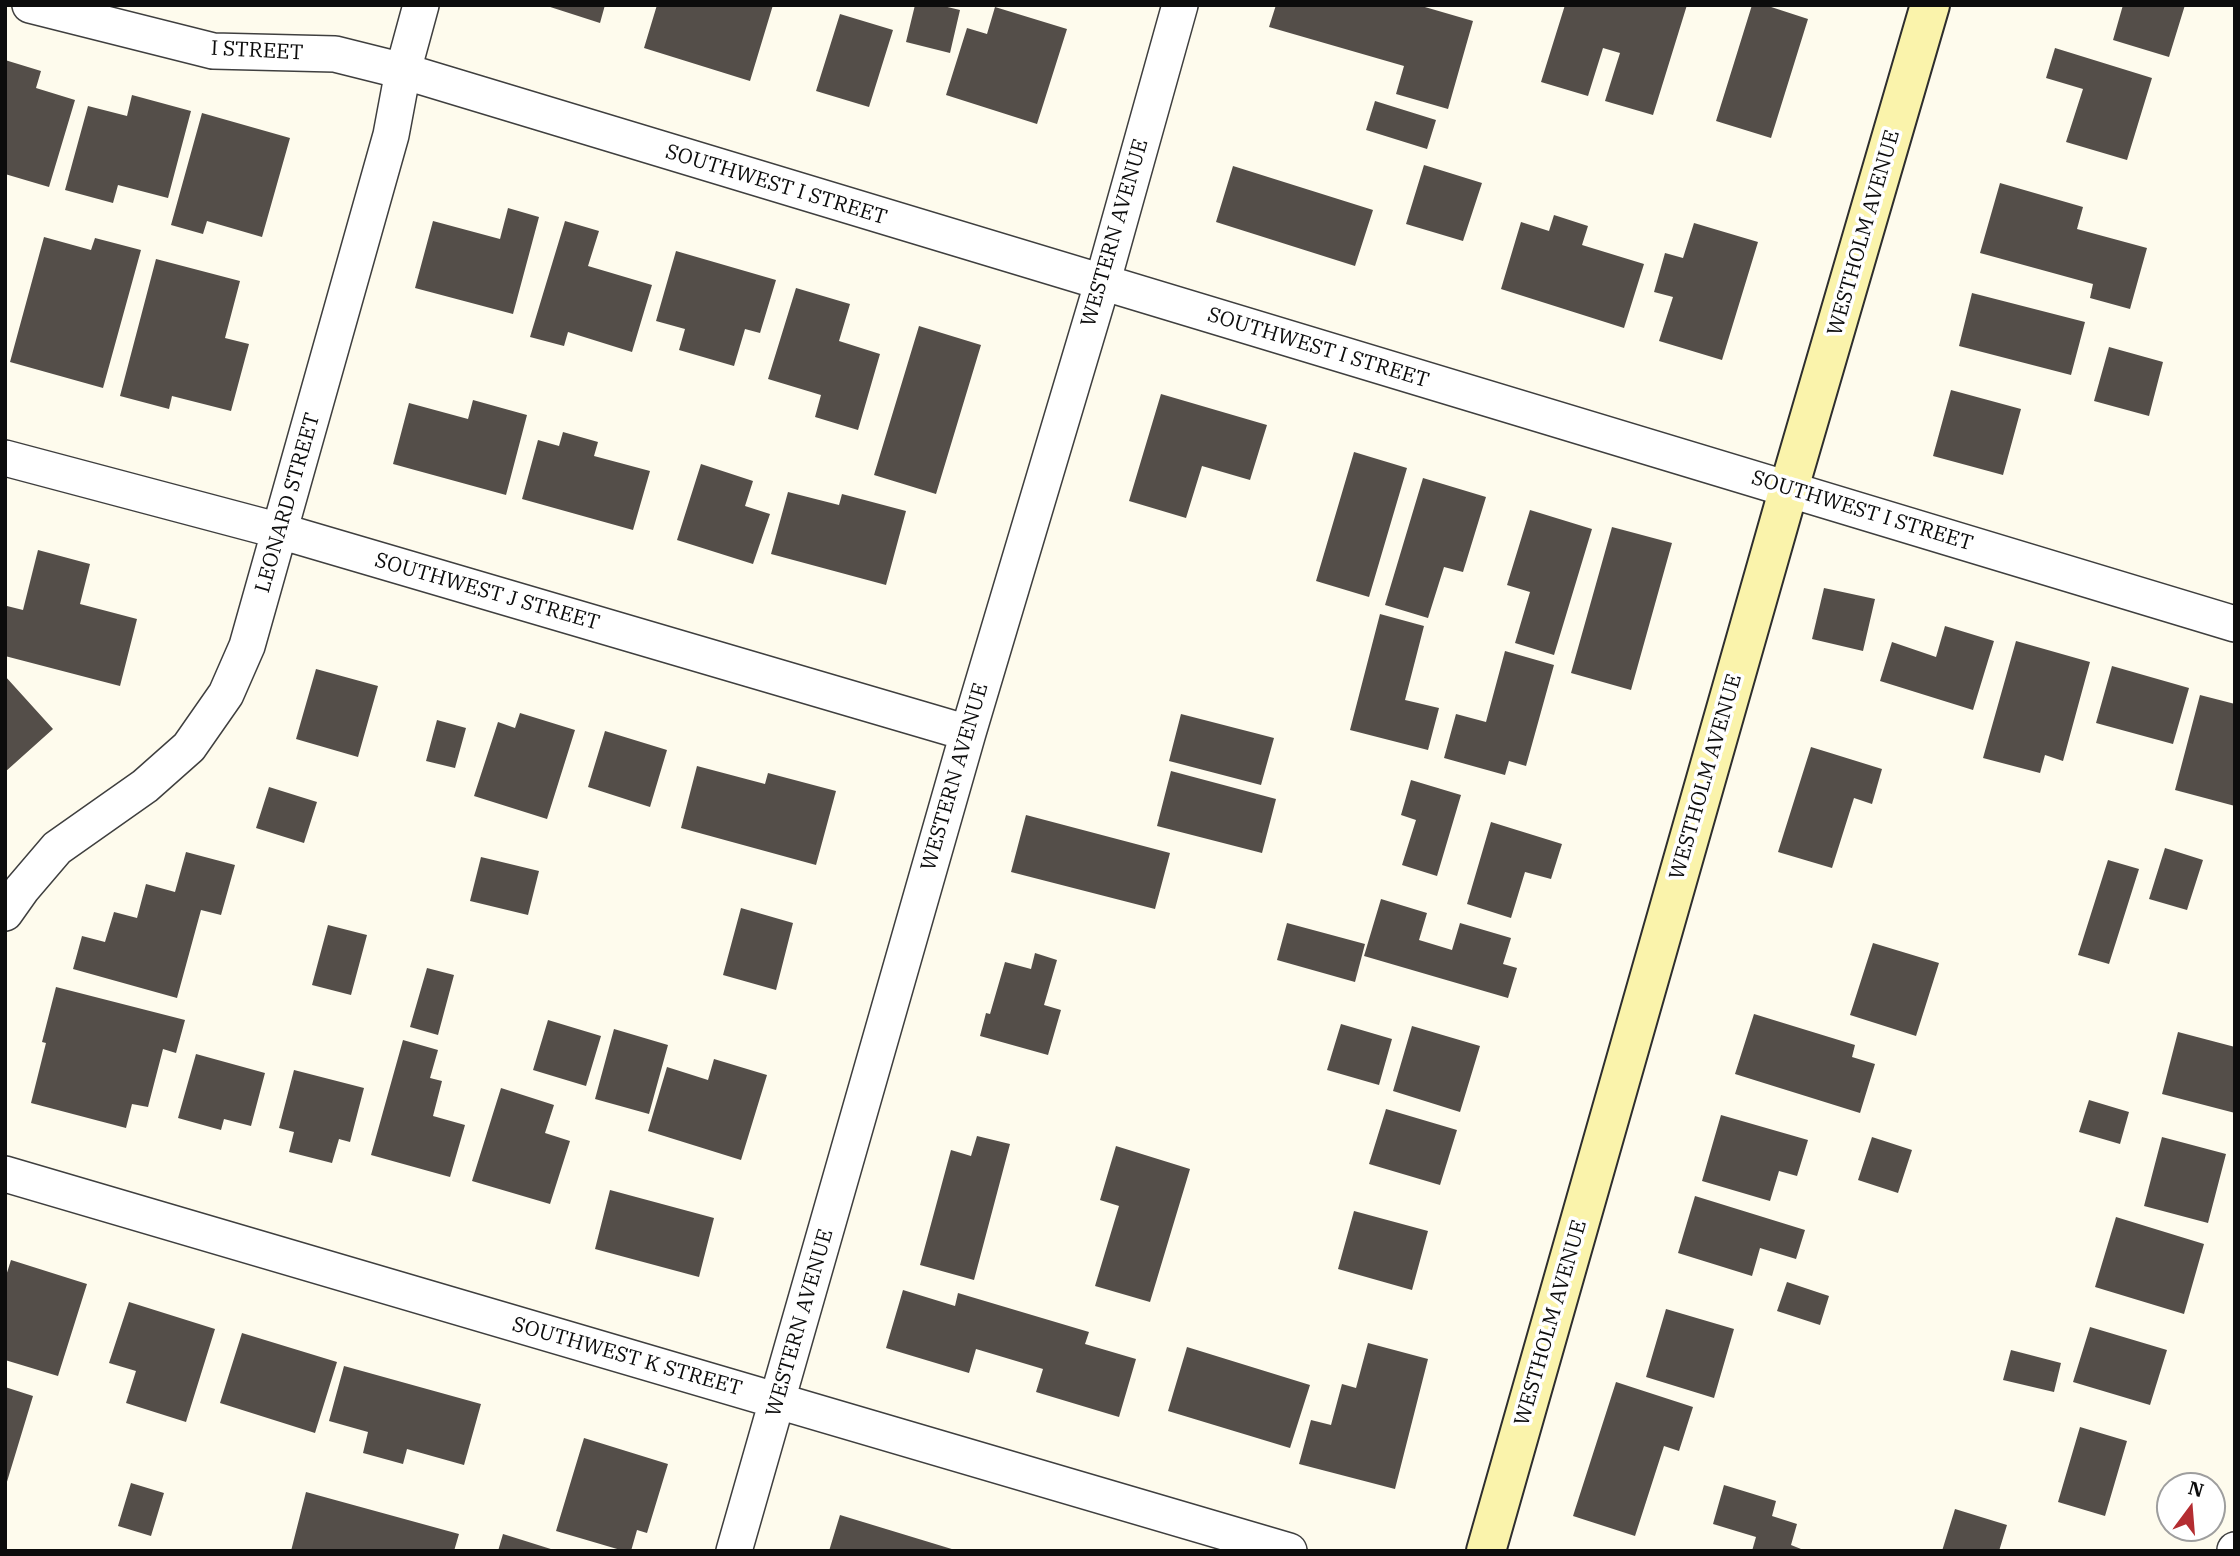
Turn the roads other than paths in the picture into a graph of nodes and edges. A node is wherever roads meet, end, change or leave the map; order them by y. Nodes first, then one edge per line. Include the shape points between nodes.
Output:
1 (30, 5) edge
2 (421, 5) edge
3 (1180, 5) edge
4 (1930, 5) edge
5 (402, 71) junction
6 (1102, 284) junction
7 (5, 458) edge
8 (1788, 488) junction
9 (280, 531) junction
10 (2235, 624) edge
11 (968, 733) junction
12 (5, 913) edge
13 (5, 1174) edge
14 (777, 1401) junction
15 (734, 1551) edge
16 (1289, 1551) edge
17 (1486, 1551) edge

1 - 5 street, I STREET via 214,51 335,54
2 - 5 street, LEONARD STREET
3 - 6 street, WESTERN AVENUE
4 - 8 street, WESTHOLM AVENUE
5 - 6 street, SOUTHWEST I STREET
5 - 9 street, LEONARD STREET via 391,135
6 - 8 street, SOUTHWEST I STREET
6 - 11 street, WESTERN AVENUE
7 - 9 street, SOUTHWEST J STREET
8 - 10 street, SOUTHWEST I STREET
8 - 17 street, WESTHOLM AVENUE
9 - 11 street, SOUTHWEST J STREET
9 - 12 street, LEONARD STREET via 247,646 226,694 189,747 145,786 57,848
11 - 14 street, WESTERN AVENUE
13 - 14 street, SOUTHWEST K STREET
14 - 15 street, WESTERN AVENUE
14 - 16 street, SOUTHWEST K STREET

